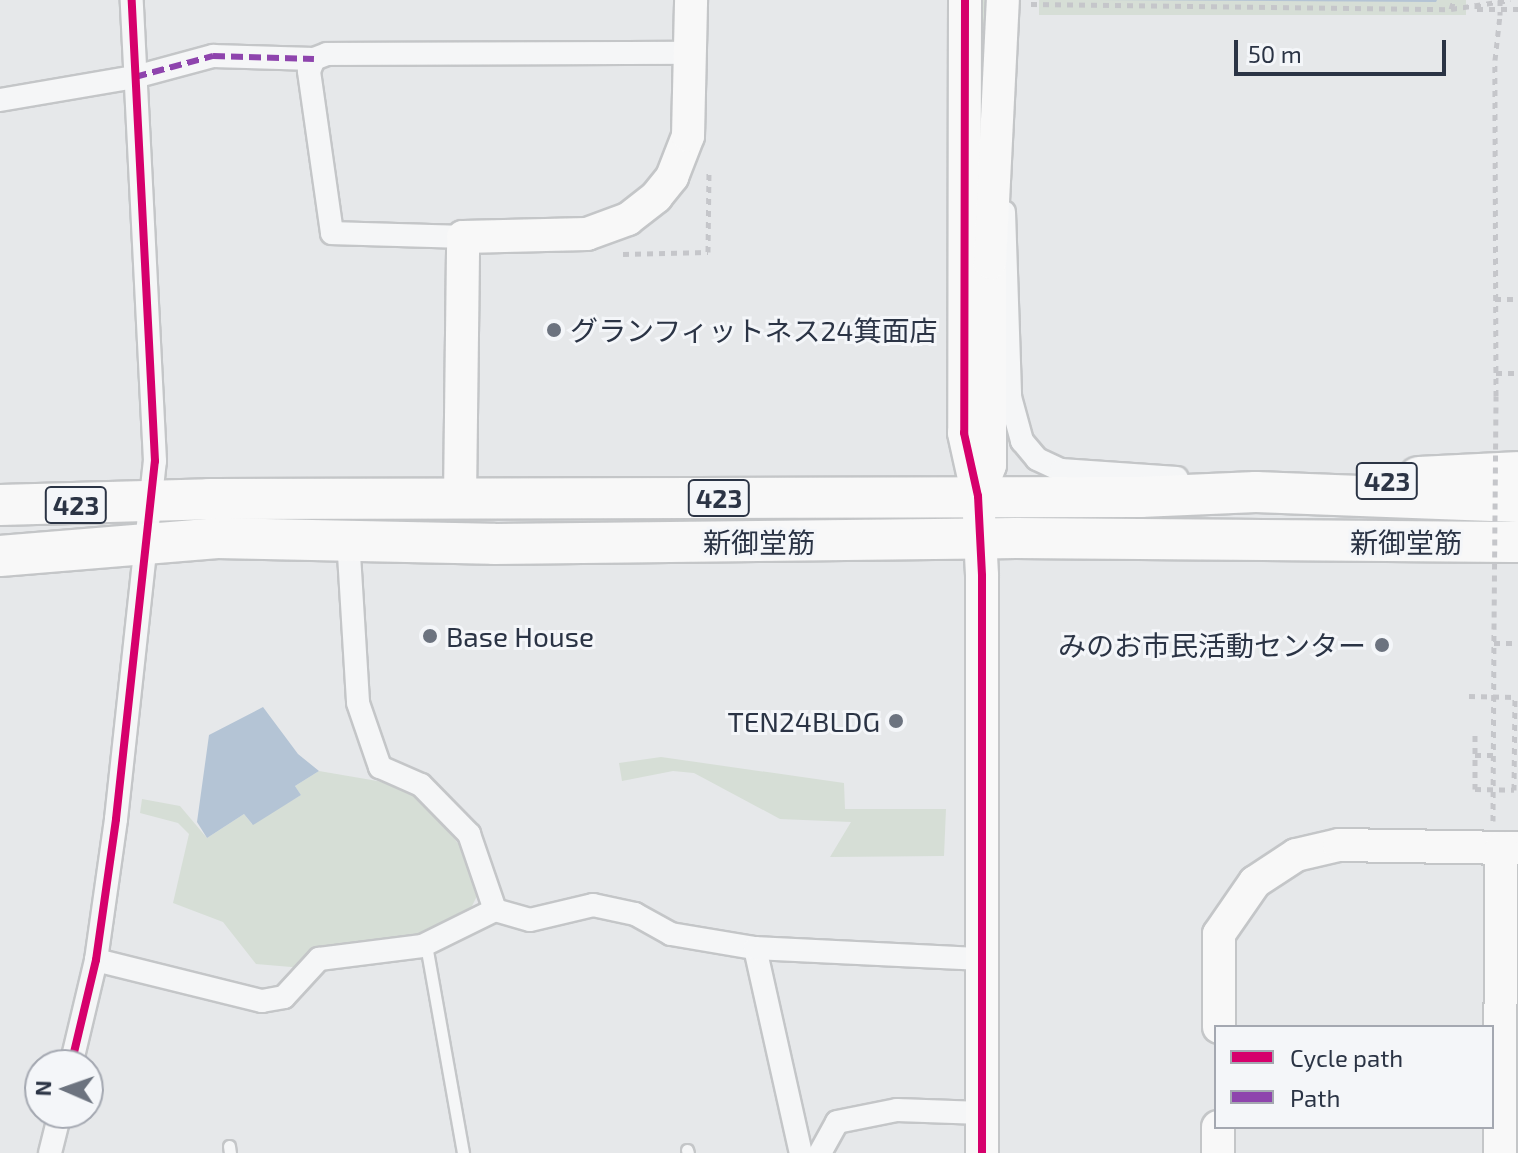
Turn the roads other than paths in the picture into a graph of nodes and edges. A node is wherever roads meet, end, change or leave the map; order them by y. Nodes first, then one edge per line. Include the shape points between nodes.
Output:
1 (132, 0) edge
2 (691, 0) edge
3 (965, 0) edge
4 (1015, 2) edge
5 (691, 53) junction
6 (314, 59) junction
7 (135, 77) junction
8 (0, 100) edge
9 (997, 171) junction
10 (463, 237) junction
11 (1518, 472) edge
12 (1256, 492) junction
13 (978, 496) junction
14 (460, 498) junction
15 (152, 502) junction
16 (1518, 502) edge
17 (0, 505) edge
18 (348, 538) junction
19 (982, 540) junction
20 (1518, 542) edge
21 (149, 543) junction
22 (1353, 543) junction
23 (0, 556) edge
24 (1518, 564) edge
25 (1504, 841) edge
26 (495, 910) junction
27 (426, 945) junction
28 (755, 948) junction
29 (982, 959) junction
30 (96, 960) junction
31 (1219, 1025) edge
32 (75, 1049) edge
33 (982, 1113) junction
34 (56, 1129) edge
35 (1218, 1129) edge
36 (1506, 1133) edge
37 (50, 1153) edge
38 (463, 1153) edge
39 (801, 1153) edge
40 (820, 1153) edge
41 (982, 1153) edge
42 (1218, 1153) edge

1 - 7 street
2 - 5 street
3 - 13 street via 964,433
4 - 9 street
5 - 6 street via 327,54
5 - 10 street via 686,143 672,177 644,209 608,229 580,236
6 - 7 street via 213,56
6 - 10 street via 309,71 332,233
7 - 8 street
7 - 15 street via 155,461
9 - 12 street via 1009,264 1010,397 1026,447 1045,464 1070,472 1202,479
9 - 13 street via 990,263 990,465
10 - 14 street
11 - 12 highway, 423
12 - 13 highway, 新御堂筋 / 423
12 - 16 highway, 新御堂筋 / 423
13 - 14 highway, 新御堂筋 / 423
13 - 19 street
14 - 15 highway, 新御堂筋 / 423
15 - 17 highway, 新御堂筋 / 423
15 - 21 street
18 - 19 highway, 新御堂筋 / 423 via 494,544
18 - 21 highway, 新御堂筋 / 423
18 - 26 street via 358,703 380,767 421,785 469,834
19 - 22 highway, 新御堂筋 / 423
19 - 29 street
20 - 22 highway, 新御堂筋 / 423
21 - 23 highway, 新御堂筋 / 423
21 - 30 street
22 - 24 highway, 423
25 - 31 street via 1339,845 1296,855 1255,882 1219,934
25 - 36 street
26 - 27 street
26 - 28 street via 530,920 593,905 635,914 671,934
27 - 30 street via 319,959 284,997 262,1001
27 - 38 lane
28 - 29 street
28 - 39 street
29 - 33 street
30 - 32 street
33 - 40 street via 897,1110 837,1122
33 - 41 street
34 - 37 street
35 - 42 street

